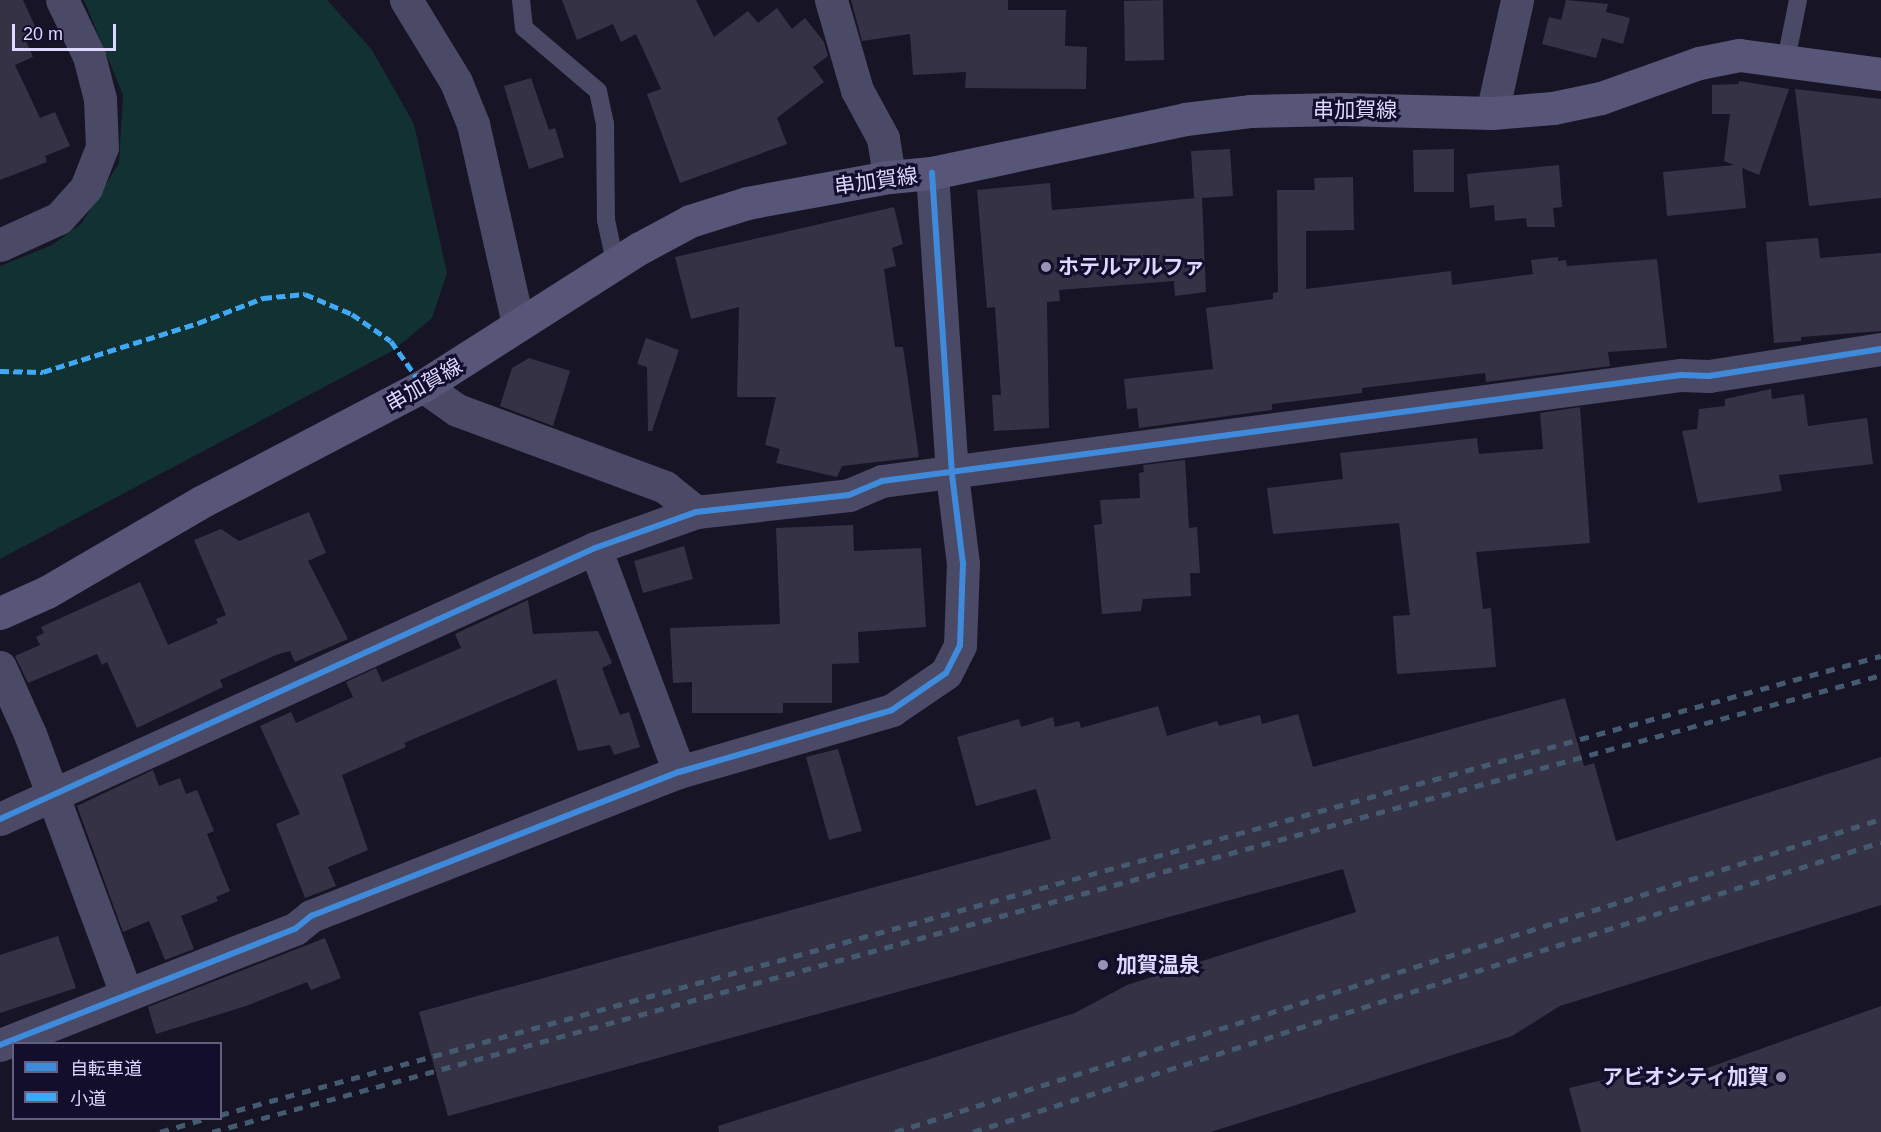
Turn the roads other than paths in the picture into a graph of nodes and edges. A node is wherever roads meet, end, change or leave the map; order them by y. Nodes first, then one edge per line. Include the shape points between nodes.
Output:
1 (62, 0) edge
2 (406, 0) edge
3 (521, 0) edge
4 (831, 0) edge
5 (1517, 0) edge
6 (1798, 0) edge
7 (1786, 60) junction
8 (1881, 74) edge
9 (1492, 113) junction
10 (932, 173) junction
11 (889, 177) junction
12 (0, 245) edge
13 (615, 262) junction
14 (518, 323) junction
15 (1881, 349) edge
16 (423, 386) junction
17 (952, 474) junction
18 (696, 512) junction
19 (595, 548) junction
20 (0, 613) edge
21 (0, 667) edge
22 (680, 771) junction
23 (51, 796) junction
24 (0, 819) edge
25 (126, 994) junction
26 (0, 1045) edge

1 - 12 street via 89,56 100,99 102,147 86,188 58,218
2 - 14 street via 456,82 473,124
3 - 13 lane via 524,28 598,92 605,124 606,220
4 - 11 street via 856,90 883,138
5 - 9 street
6 - 7 lane
7 - 8 main road, 串加賀線
7 - 9 main road, 串加賀線 via 1739,55 1700,63 1601,98 1553,108
9 - 10 main road, 串加賀線 via 1250,111 1185,119
10 - 11 main road, 串加賀線
10 - 17 street
11 - 13 main road, 串加賀線 via 747,203 690,220
13 - 14 main road, 串加賀線
14 - 16 main road, 串加賀線
15 - 17 street via 1709,376 1681,375
16 - 18 street via 457,410 664,487
16 - 20 main road, 串加賀線 via 211,496 47,592
17 - 18 street via 882,481 849,495
17 - 22 street via 963,564 960,645 946,673 892,710
18 - 19 street
19 - 22 street
19 - 23 street
21 - 23 street via 30,734
22 - 25 street via 311,916 295,929
23 - 24 street
23 - 25 street
25 - 26 street

